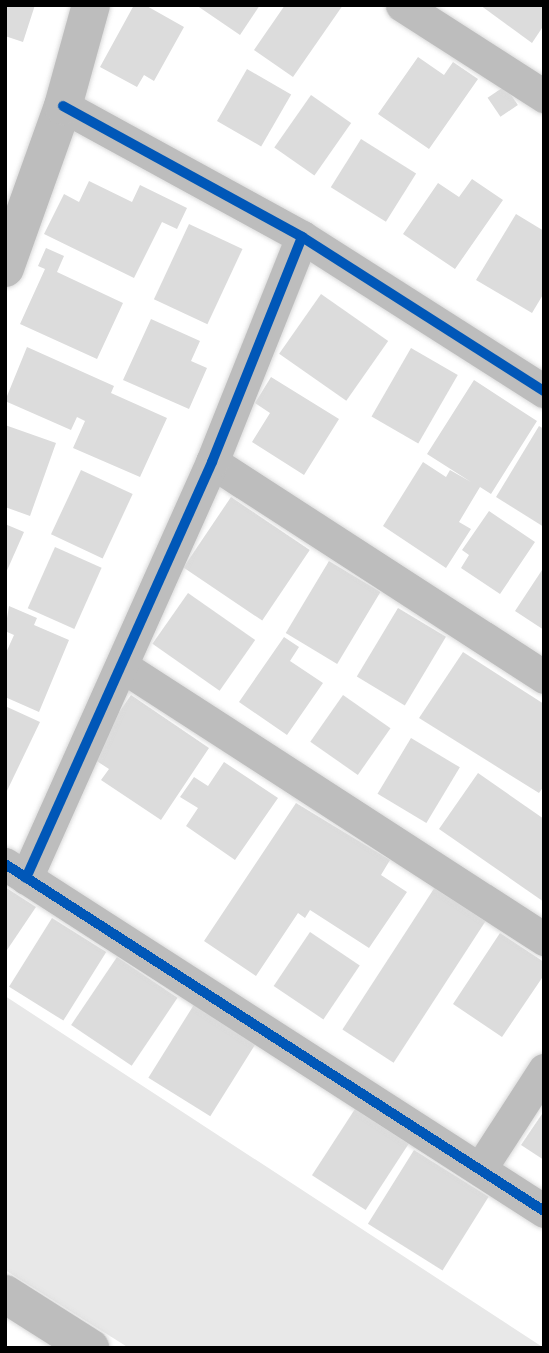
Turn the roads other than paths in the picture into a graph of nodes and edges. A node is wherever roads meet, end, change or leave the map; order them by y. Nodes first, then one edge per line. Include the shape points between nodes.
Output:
1 (91, 5) edge
2 (402, 5) edge
3 (544, 96) edge
4 (62, 106) junction
5 (302, 237) junction
6 (5, 268) edge
7 (544, 391) edge
8 (212, 462) junction
9 (122, 666) junction
10 (544, 677) edge
11 (16, 871) edge
12 (544, 939) edge
13 (544, 1070) edge
14 (480, 1170) junction
15 (544, 1211) edge
16 (5, 1294) edge
17 (90, 1348) edge

1 - 4 main road
2 - 3 street
4 - 5 street
4 - 6 main road
5 - 7 street
5 - 8 street
8 - 9 street
8 - 10 street
9 - 11 street
9 - 12 street
11 - 14 street
13 - 14 street
14 - 15 street
16 - 17 main road

